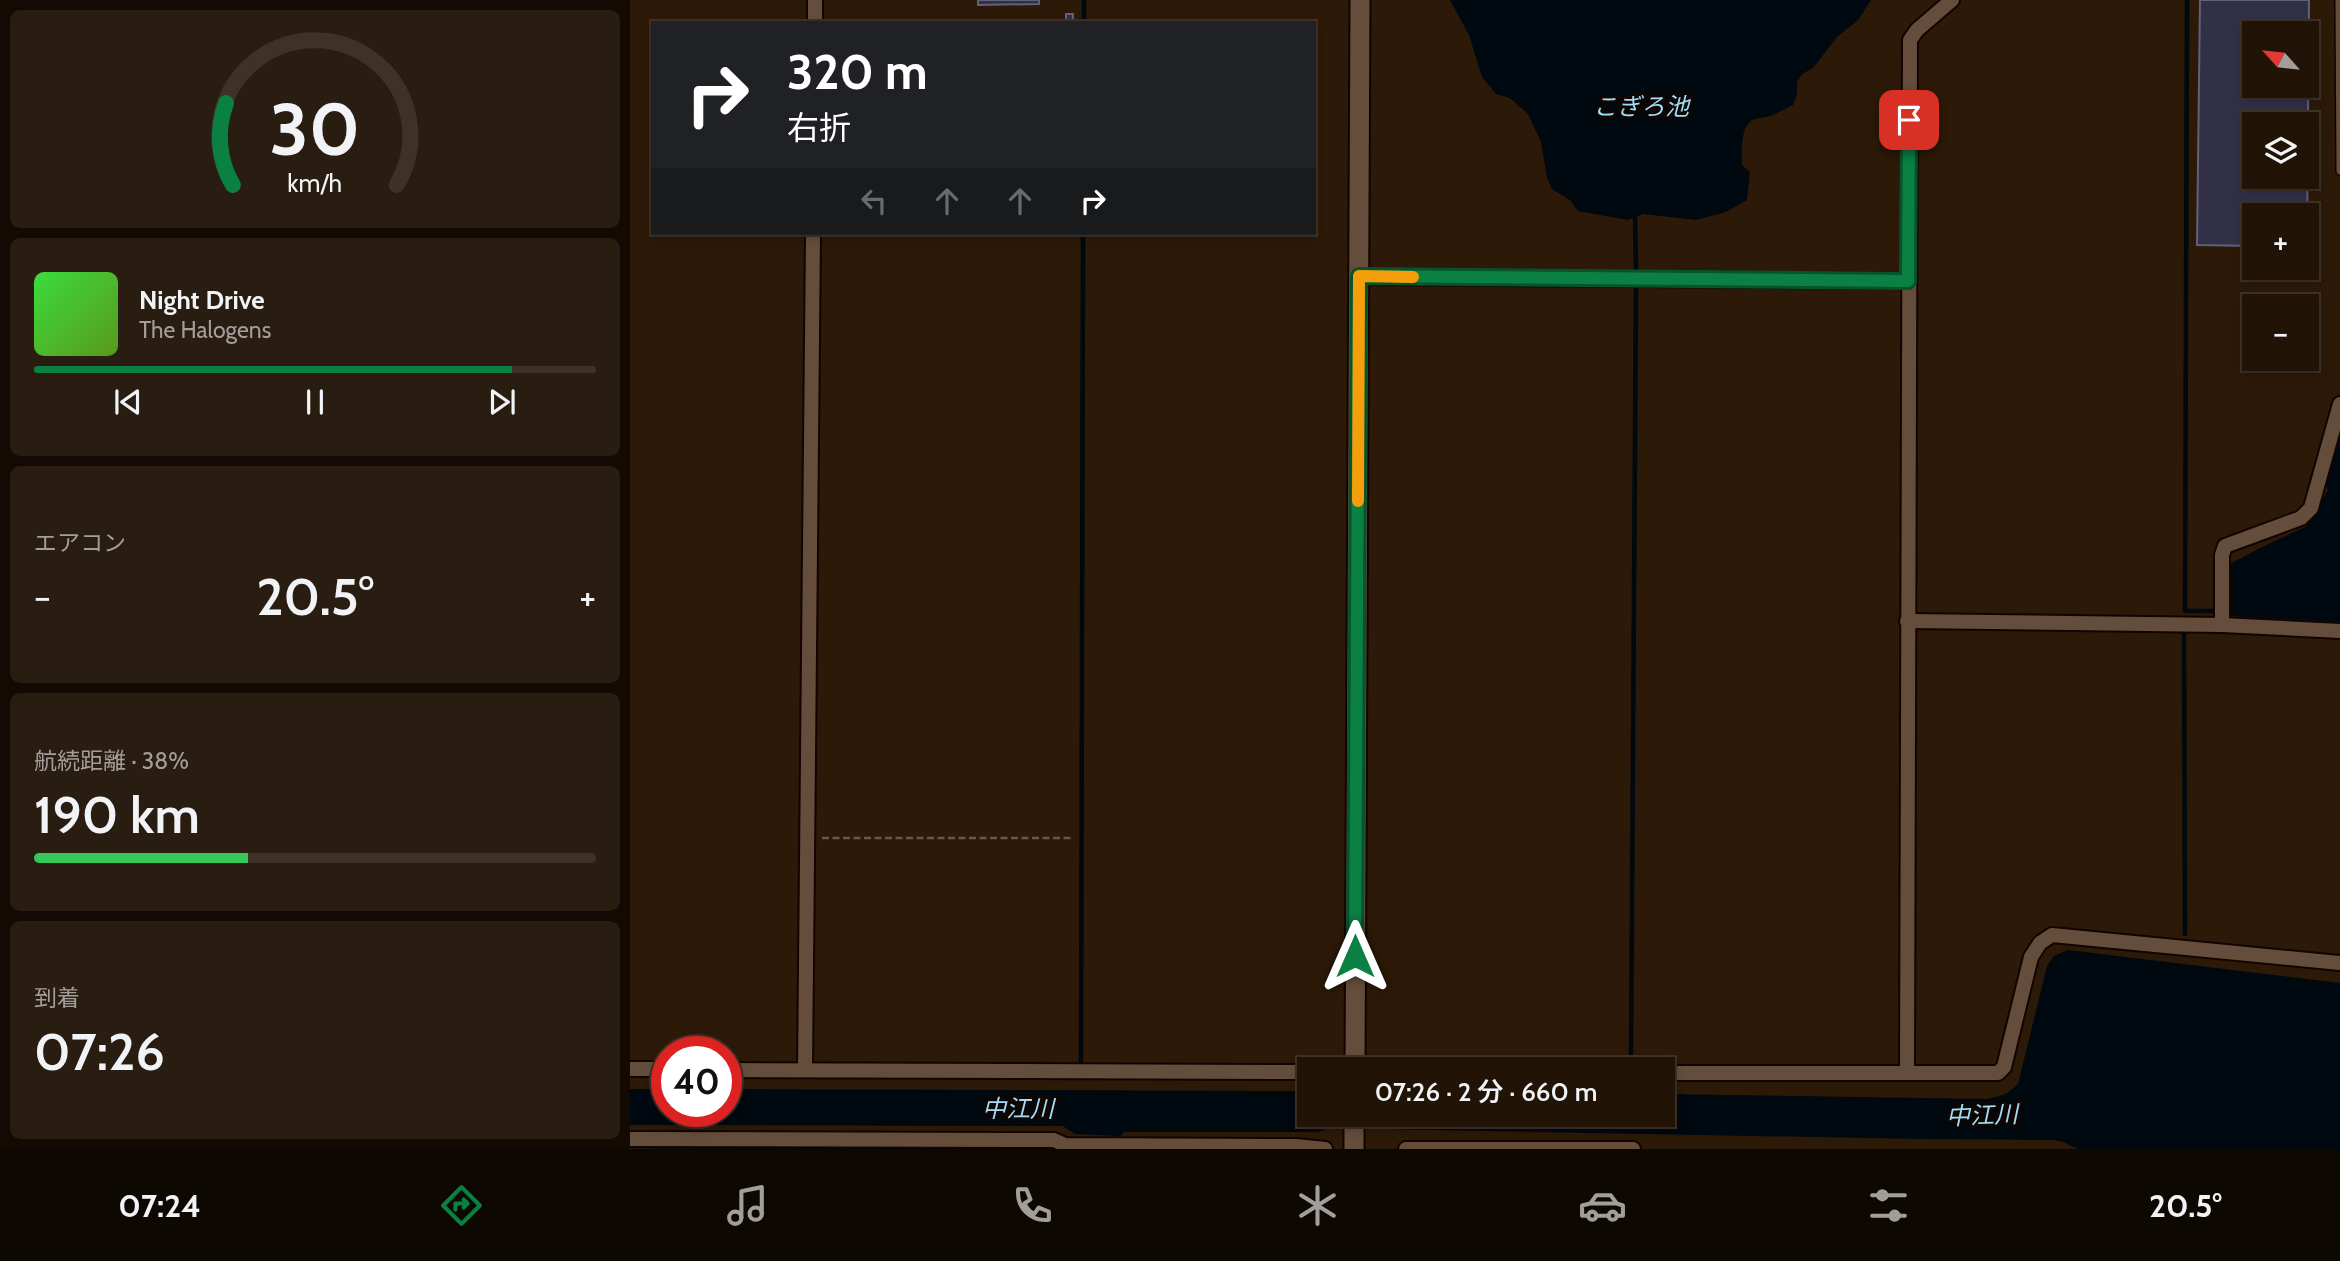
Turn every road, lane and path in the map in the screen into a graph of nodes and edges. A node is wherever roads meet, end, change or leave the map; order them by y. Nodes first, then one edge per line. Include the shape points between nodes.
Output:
1 (815, 0) edge
2 (1360, 0) edge
3 (1952, 0) edge
4 (2339, 0) edge
5 (815, 21) edge
6 (2340, 171) edge
7 (813, 235) edge
8 (1359, 276) junction
9 (1908, 281) junction
10 (2340, 404) edge
11 (2222, 617) junction
12 (1907, 621) junction
13 (2340, 631) edge
14 (808, 838) junction
15 (1074, 838) dead end
16 (2340, 963) edge
17 (1355, 1057) edge
18 (630, 1069) edge
19 (651, 1069) edge
20 (742, 1070) edge
21 (805, 1070) junction
22 (1297, 1072) edge
23 (1907, 1072) junction
24 (1675, 1073) edge
25 (1354, 1127) edge
26 (630, 1139) edge
27 (1113, 1146) edge
28 (1354, 1146) edge
29 (1325, 1149) edge
30 (1406, 1149) edge
31 (1633, 1149) edge

1 - 5 street
2 - 8 street
3 - 9 street via 1910,40
4 - 6 lane
7 - 14 street
8 - 9 street
8 - 17 street
9 - 12 street
10 - 11 street via 2311,508 2301,518 2225,546
11 - 12 street
11 - 13 street
12 - 23 street
14 - 15 path
14 - 21 street
16 - 23 street via 2052,935 2031,957 2004,1067 1998,1073
18 - 19 street
20 - 21 street
21 - 22 street
23 - 24 street
25 - 28 street
26 - 27 street via 1054,1140 1065,1145
27 - 29 street
30 - 31 street

